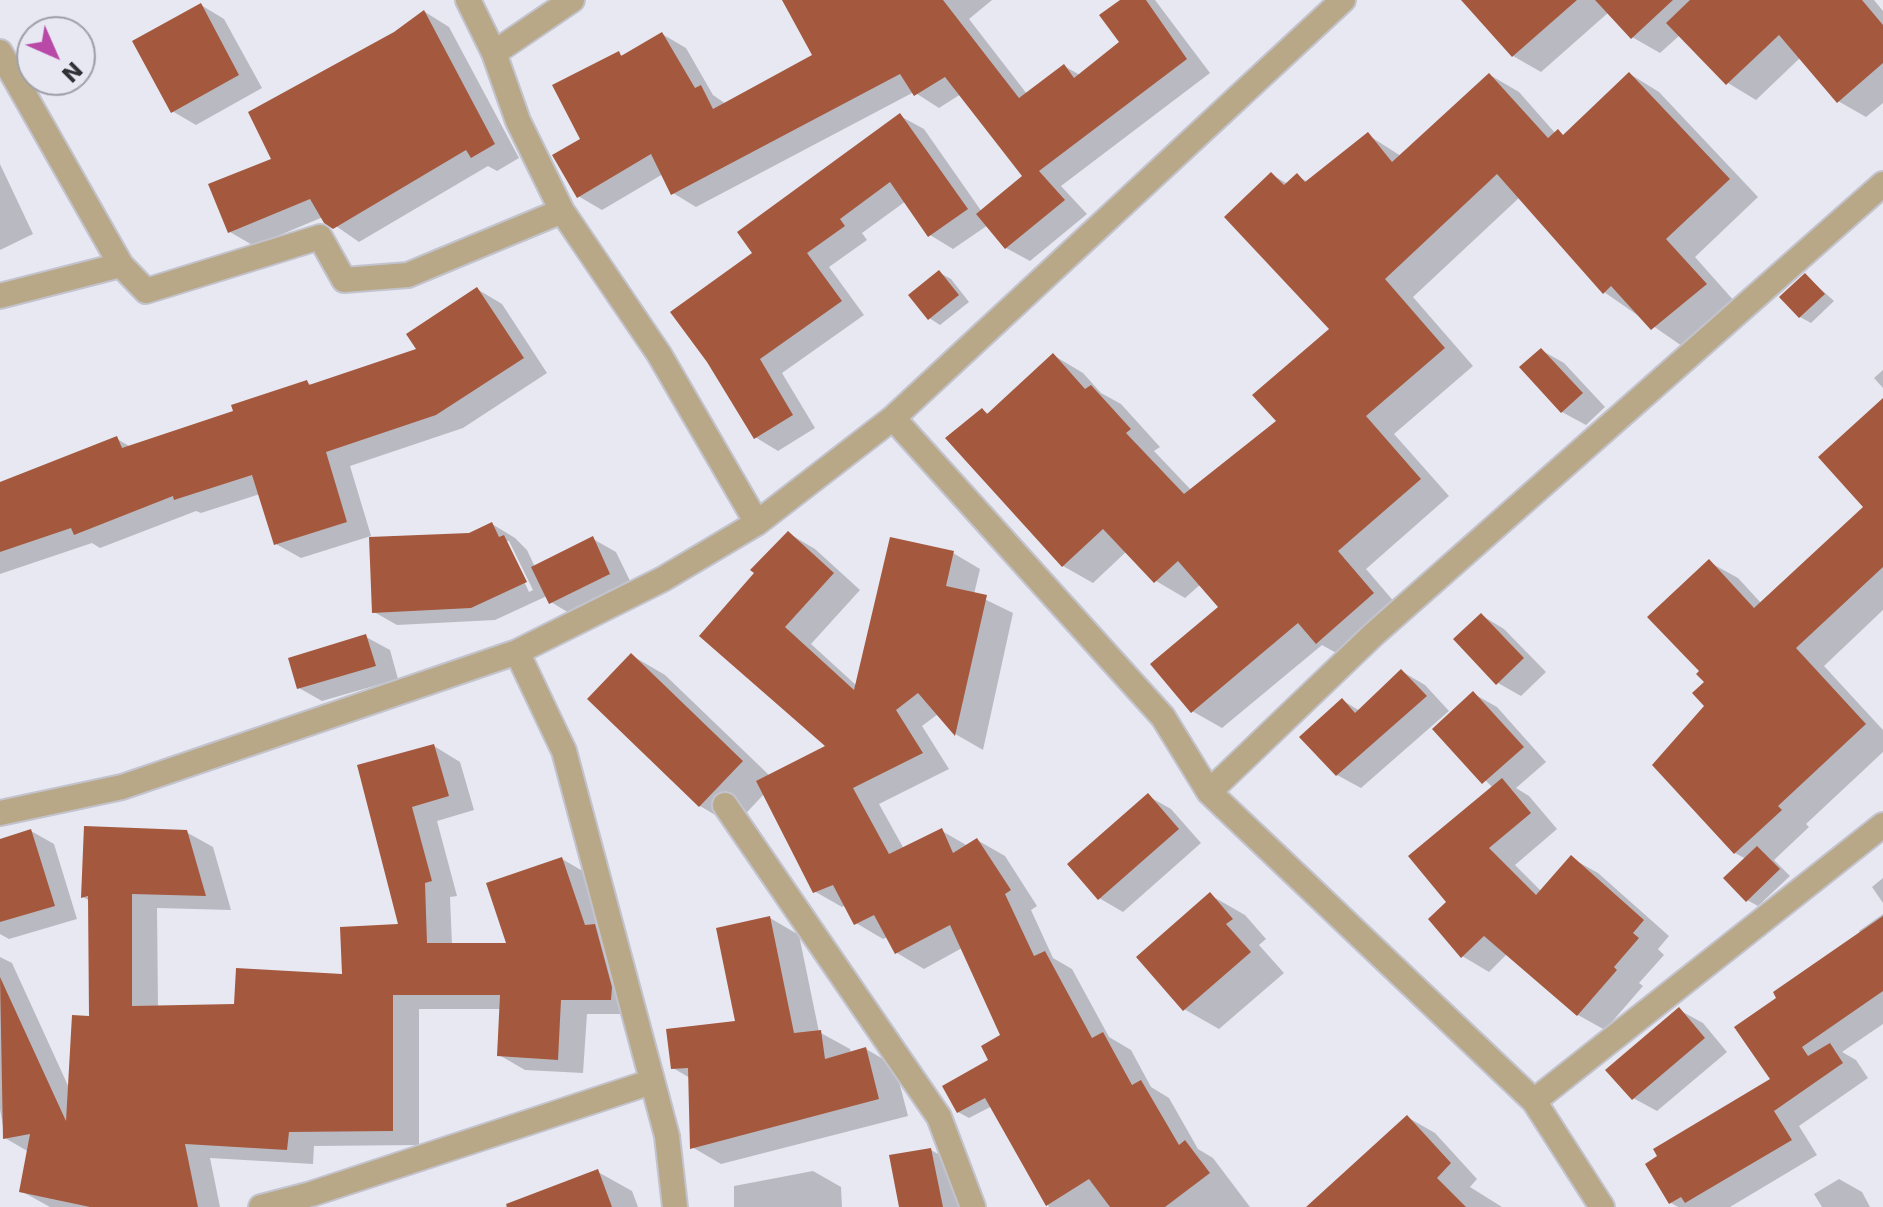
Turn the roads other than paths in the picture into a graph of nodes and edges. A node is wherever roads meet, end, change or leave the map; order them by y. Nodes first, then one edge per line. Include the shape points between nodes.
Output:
1 (468, 0) edge
2 (572, 0) edge
3 (1343, 0) edge
4 (0, 52) edge
5 (494, 53) junction
6 (1883, 184) edge
7 (562, 211) junction
8 (121, 265) junction
9 (0, 296) edge
10 (893, 418) junction
11 (757, 523) junction
12 (517, 652) junction
13 (1209, 792) junction
14 (725, 805) dead end
15 (0, 813) edge
16 (1883, 825) edge
17 (651, 1082) junction
18 (1534, 1101) junction
19 (314, 1201) edge
20 (261, 1207) edge
21 (675, 1207) edge
22 (973, 1207) edge
23 (1602, 1207) edge

1 - 5 street
2 - 5 street
3 - 10 street
4 - 8 street
5 - 7 street via 518,121
6 - 13 street via 1374,634
7 - 8 street via 408,275 344,280 320,237 146,291
7 - 11 street via 659,354
8 - 9 street
10 - 11 street
10 - 13 street via 1163,717
11 - 12 street via 663,579
12 - 15 street via 122,787
12 - 17 street via 564,751
13 - 18 street
14 - 22 street via 939,1117
16 - 18 street
17 - 19 street
17 - 21 street via 667,1136
18 - 23 street
19 - 20 street

